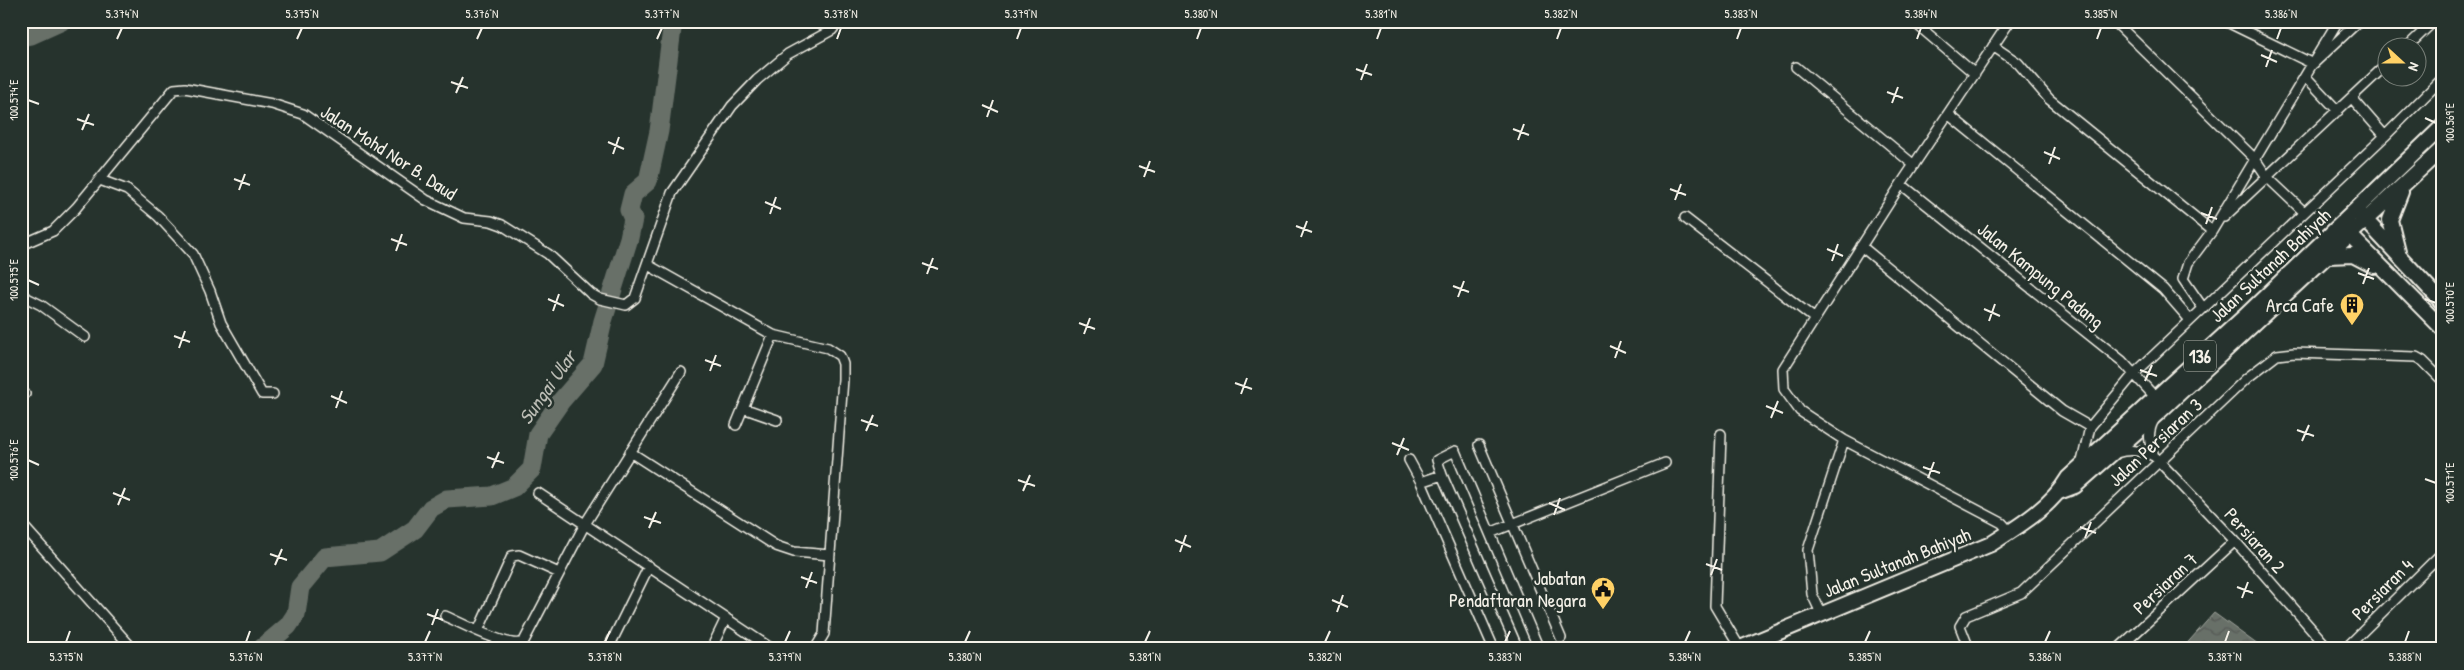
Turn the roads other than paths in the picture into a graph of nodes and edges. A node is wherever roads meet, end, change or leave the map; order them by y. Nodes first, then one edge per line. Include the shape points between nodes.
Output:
1 (838, 21) edge
2 (1913, 21) edge
3 (2010, 21) edge
4 (2114, 21) edge
5 (2225, 21) edge
6 (2338, 21) edge
7 (2359, 21) edge
8 (2434, 21) edge
9 (2416, 38) edge
10 (1993, 46) junction
11 (2313, 64) junction
12 (1796, 66) dead end
13 (1975, 74) junction
14 (2376, 75) edge
15 (2306, 76) junction
16 (2443, 78) edge
17 (2352, 98) junction
18 (2338, 111) junction
19 (1948, 114) junction
20 (2443, 126) edge
21 (2385, 136) junction
22 (2443, 148) edge
23 (2255, 159) junction
24 (1914, 165) junction
25 (2267, 177) junction
26 (100, 180) junction
27 (1901, 184) junction
28 (2403, 187) junction
29 (2356, 210) junction
30 (2304, 212) junction
31 (1685, 218) dead end
32 (2366, 221) junction
33 (2340, 225) junction
34 (2214, 228) junction
35 (2350, 236) junction
36 (21, 245) edge
37 (1861, 246) junction
38 (2328, 256) junction
39 (2403, 262) junction
40 (648, 265) junction
41 (2389, 274) junction
42 (21, 295) edge
43 (2443, 303) edge
44 (2203, 308) junction
45 (1815, 319) junction
46 (2190, 320) junction
47 (2443, 329) edge
48 (773, 335) junction
49 (85, 337) dead end
50 (681, 372) dead end
51 (2133, 374) junction
52 (2443, 381) edge
53 (273, 394) dead end
54 (2155, 397) junction
55 (743, 408) junction
56 (2158, 413) junction
57 (778, 420) dead end
58 (736, 425) dead end
59 (2090, 428) junction
60 (1721, 434) dead end
61 (1844, 440) junction
62 (1479, 445) dead end
63 (630, 452) junction
64 (2111, 454) junction
65 (2156, 458) junction
66 (1409, 460) dead end
67 (1665, 463) dead end
68 (2081, 466) junction
69 (1442, 475) junction
70 (1421, 482) junction
71 (2059, 492) junction
72 (538, 493) dead end
73 (585, 524) junction
74 (1512, 524) junction
75 (26, 529) dead end
76 (2010, 532) junction
77 (1490, 533) junction
78 (2235, 541) junction
79 (2443, 552) edge
80 (830, 555) junction
81 (649, 566) junction
82 (559, 573) junction
83 (1821, 613) junction
84 (445, 616) dead end
85 (726, 618) junction
86 (478, 631) junction
87 (1561, 638) dead end
88 (1739, 648) edge
89 (133, 649) edge
90 (608, 649) edge
91 (711, 649) edge
92 (772, 649) edge
93 (815, 649) edge
94 (1494, 649) edge
95 (1518, 649) edge
96 (1539, 649) edge
97 (1969, 649) edge
98 (2118, 649) edge
99 (2329, 649) edge
100 (2345, 649) edge

1 - 40 street via 832,30 788,54 732,106 672,193
2 - 13 street
3 - 10 street
4 - 23 street
5 - 11 street
6 - 11 street
7 - 11 street
8 - 9 street
10 - 13 street
10 - 34 street via 2018,63 2049,99
11 - 15 street
12 - 24 street
13 - 19 street
14 - 17 street
15 - 18 street
15 - 23 street
16 - 21 street
17 - 18 street
17 - 21 street
18 - 25 street
19 - 24 street
19 - 46 street via 2163,289
20 - 29 main road, Jalan Sultanah Bahiyah / 136
21 - 30 street
22 - 28 main road, Jalan Sultanah Bahiyah / 136
23 - 25 street
23 - 34 street
24 - 27 street
25 - 30 street
25 - 34 street
26 - 36 street via 53,231
26 - 40 street, Jalan Mohd Nor B. Daud via 174,89 185,88 272,104 303,114 426,200 464,218 491,220 536,245 584,289 600,299 626,305 634,298
26 - 53 street via 127,190 158,216 192,254 221,323 262,394
27 - 37 street
27 - 51 street, Jalan Kampung Padang via 2122,361
28 - 32 main road, Jalan Sultanah Bahiyah / 136
28 - 39 main road via 2390,220 2396,249
29 - 32 main road
29 - 33 main road, Jalan Sultanah Bahiyah / 136
30 - 44 street
31 - 45 street
32 - 35 main road, Jalan Sultanah Bahiyah / 136
32 - 39 main road
33 - 35 main road
33 - 54 main road, Jalan Sultanah Bahiyah / 136
34 - 44 street via 2188,263 2183,279
35 - 38 main road, Jalan Sultanah Bahiyah / 136
35 - 41 main road
37 - 45 street
37 - 59 street via 2062,411
38 - 41 main road via 2353,255
38 - 56 main road, Jalan Sultanah Bahiyah / 136
39 - 43 main road
40 - 48 street
41 - 47 main road
42 - 49 street via 41,305
44 - 46 street
45 - 61 street via 1783,369 1784,389 1800,412
46 - 51 street
48 - 55 street
48 - 80 street via 828,348 840,356 843,364
50 - 63 street
51 - 54 street, Jalan Kampung Padang
51 - 59 street
52 - 65 street, Jalan Persiaran 3 via 2416,357 2277,355
54 - 68 main road, Jalan Sultanah Bahiyah / 136
55 - 57 street
55 - 58 street
56 - 64 main road, Jalan Sultanah Bahiyah / 136
56 - 65 street via 2150,432 2150,446
59 - 68 street
60 - 88 street via 1715,606
61 - 76 street via 2002,523
61 - 83 street via 1808,550 1812,594
62 - 74 street
63 - 73 street
63 - 80 street via 776,546 794,552
64 - 65 street via 2143,451
64 - 71 main road, Jalan Sultanah Bahiyah / 136 via 2075,486
65 - 78 street, Persiaran 2
65 - 97 street, Jalan Persiaran 3 via 2021,593 1966,616 1960,626
66 - 70 street
67 - 74 street
68 - 71 main road, Jalan Sultanah Bahiyah / 136
69 - 70 street
69 - 77 street via 1437,460 1455,451
69 - 95 street
70 - 94 street
71 - 76 main road, Jalan Sultanah Bahiyah / 136
72 - 73 street
73 - 81 street
73 - 82 street
74 - 77 street
74 - 87 street
75 - 89 street
76 - 83 main road, Jalan Sultanah Bahiyah / 136 via 1991,544
77 - 96 street
78 - 98 street, Persiaran 7
78 - 99 street, Persiaran 2
79 - 100 street, Persiaran 4
80 - 93 street via 824,634
81 - 85 street
81 - 90 street
82 - 86 street via 524,642 511,643
82 - 86 street via 519,555 512,556
83 - 88 main road, Jalan Sultanah Bahiyah / 136
84 - 86 street
85 - 91 street
85 - 92 street

